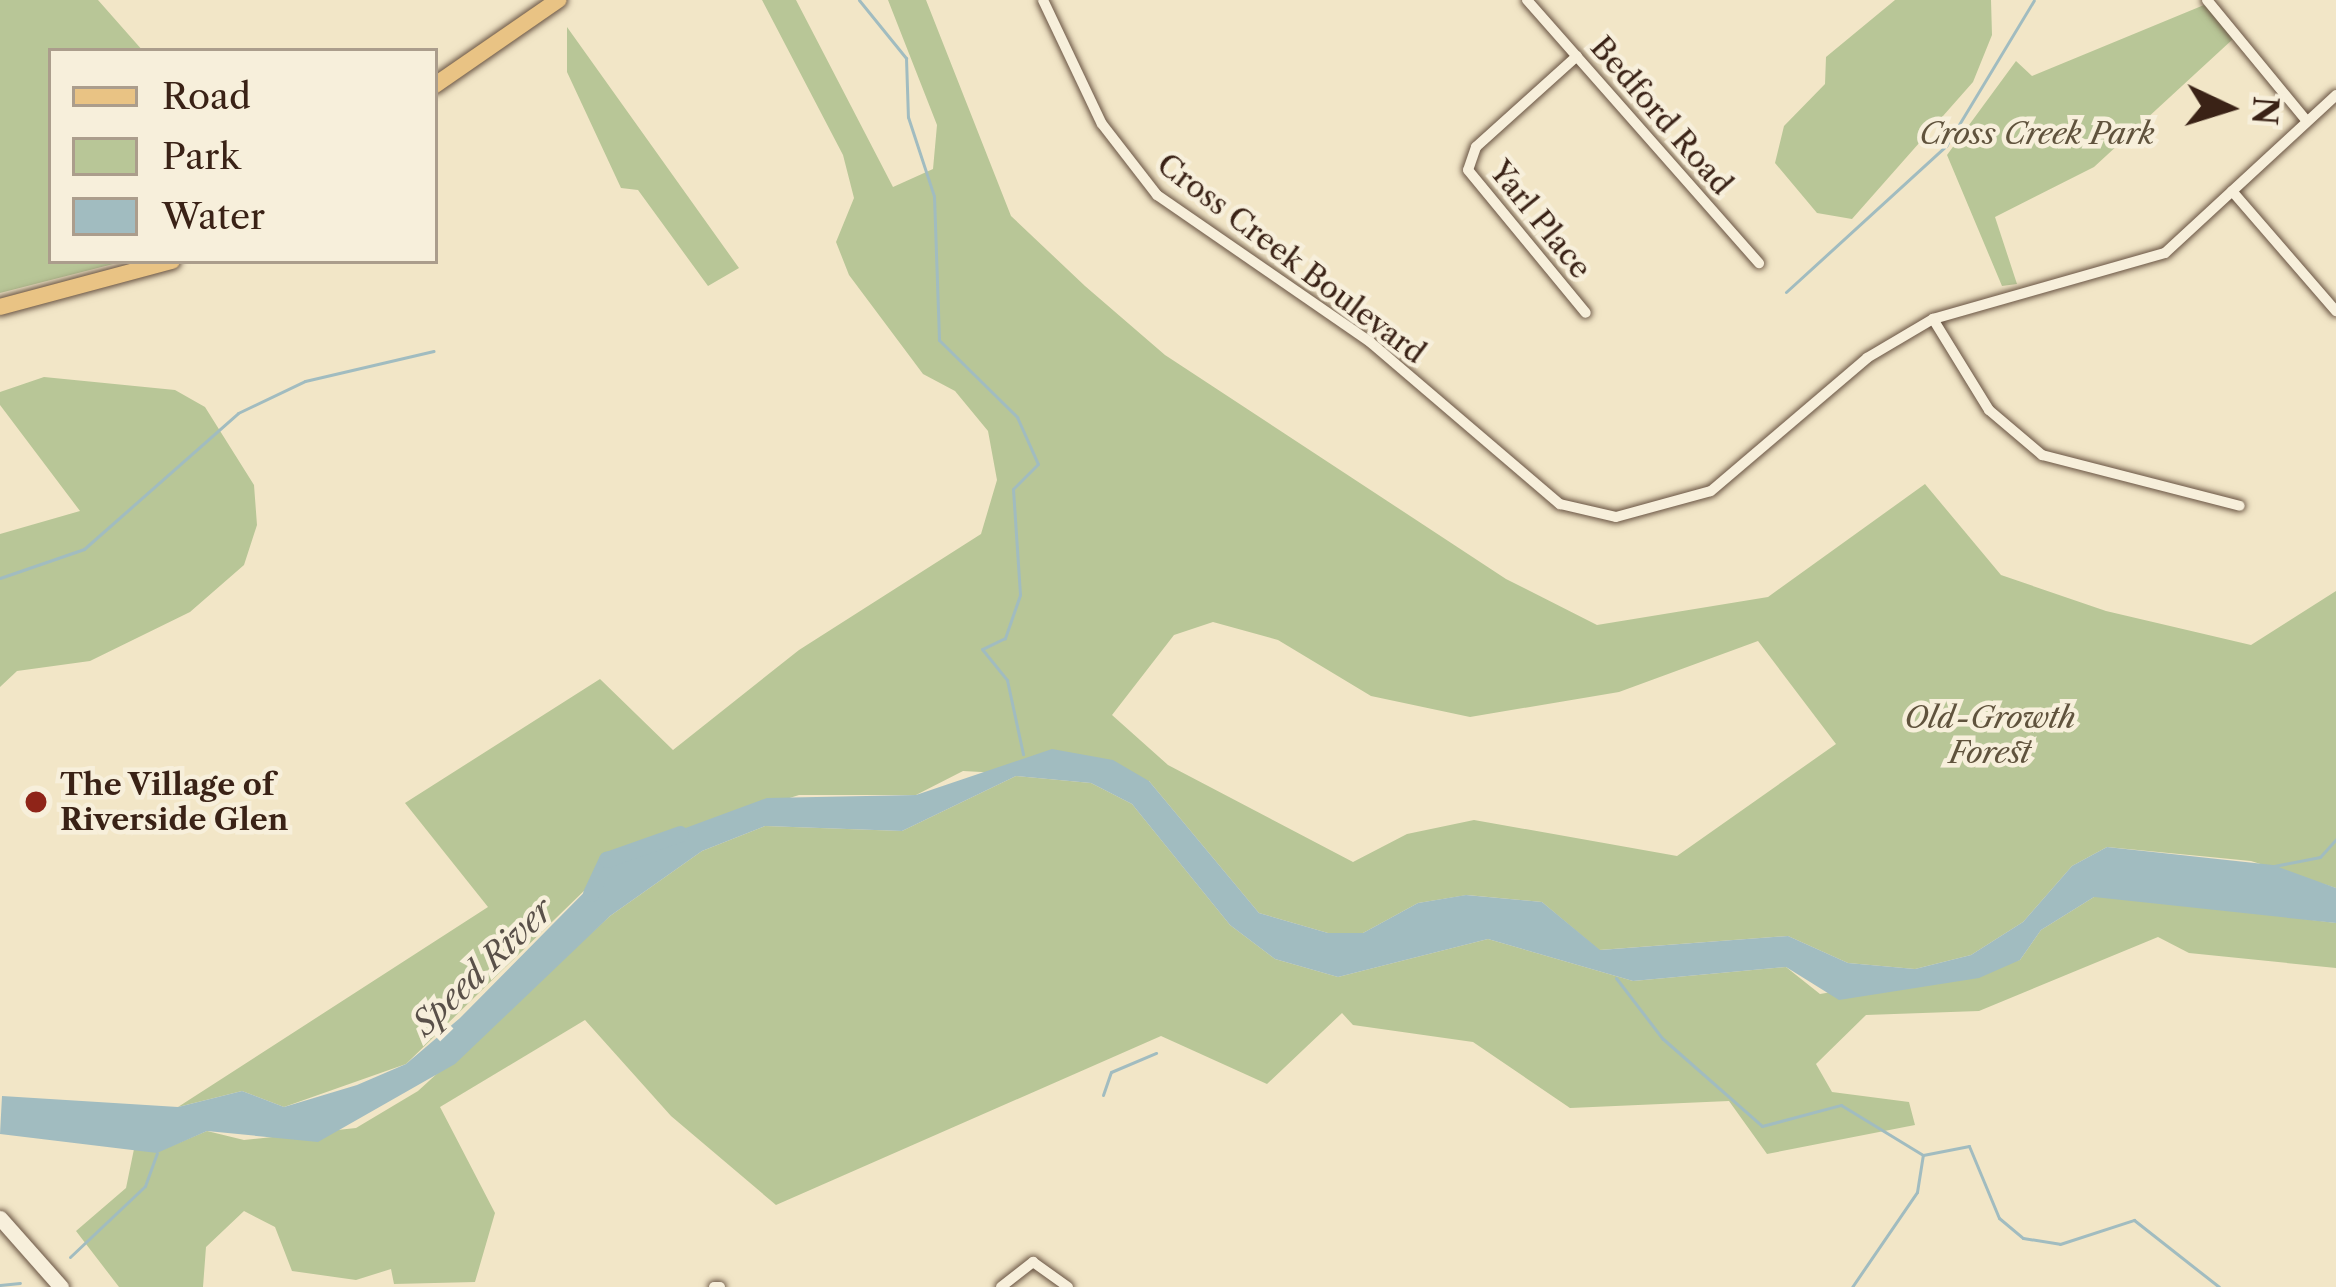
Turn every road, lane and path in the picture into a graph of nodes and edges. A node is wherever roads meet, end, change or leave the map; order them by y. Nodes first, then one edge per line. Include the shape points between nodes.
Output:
1 (558, 0) edge
2 (1042, 0) edge
3 (1527, 0) edge
4 (2207, 0) edge
5 (1577, 56) junction
6 (438, 83) edge
7 (2336, 95) edge
8 (2306, 120) junction
9 (2232, 191) junction
10 (1759, 263) dead end
11 (161, 264) edge
12 (0, 307) edge
13 (2336, 311) edge
14 (1586, 313) dead end
15 (1933, 320) junction
16 (2240, 506) dead end
17 (0, 1218) edge
18 (61, 1287) edge
19 (1000, 1287) edge
20 (1068, 1287) edge

1 - 6 main road
2 - 15 street, Cross Creek Boulevard via 1102,124 1157,195 1370,342 1560,504 1587,514 1711,491 1867,358
3 - 5 street, Bedford Road
4 - 8 street
5 - 10 street, Bedford Road
5 - 14 street, Yarl Place via 1476,147 1468,170
7 - 8 street, Cross Creek Boulevard
8 - 9 street, Cross Creek Boulevard
9 - 13 street
9 - 15 street, Cross Creek Boulevard via 2139,268
11 - 12 main road
15 - 16 street via 1989,410 2042,454
17 - 18 main road
19 - 20 street via 1033,1262

